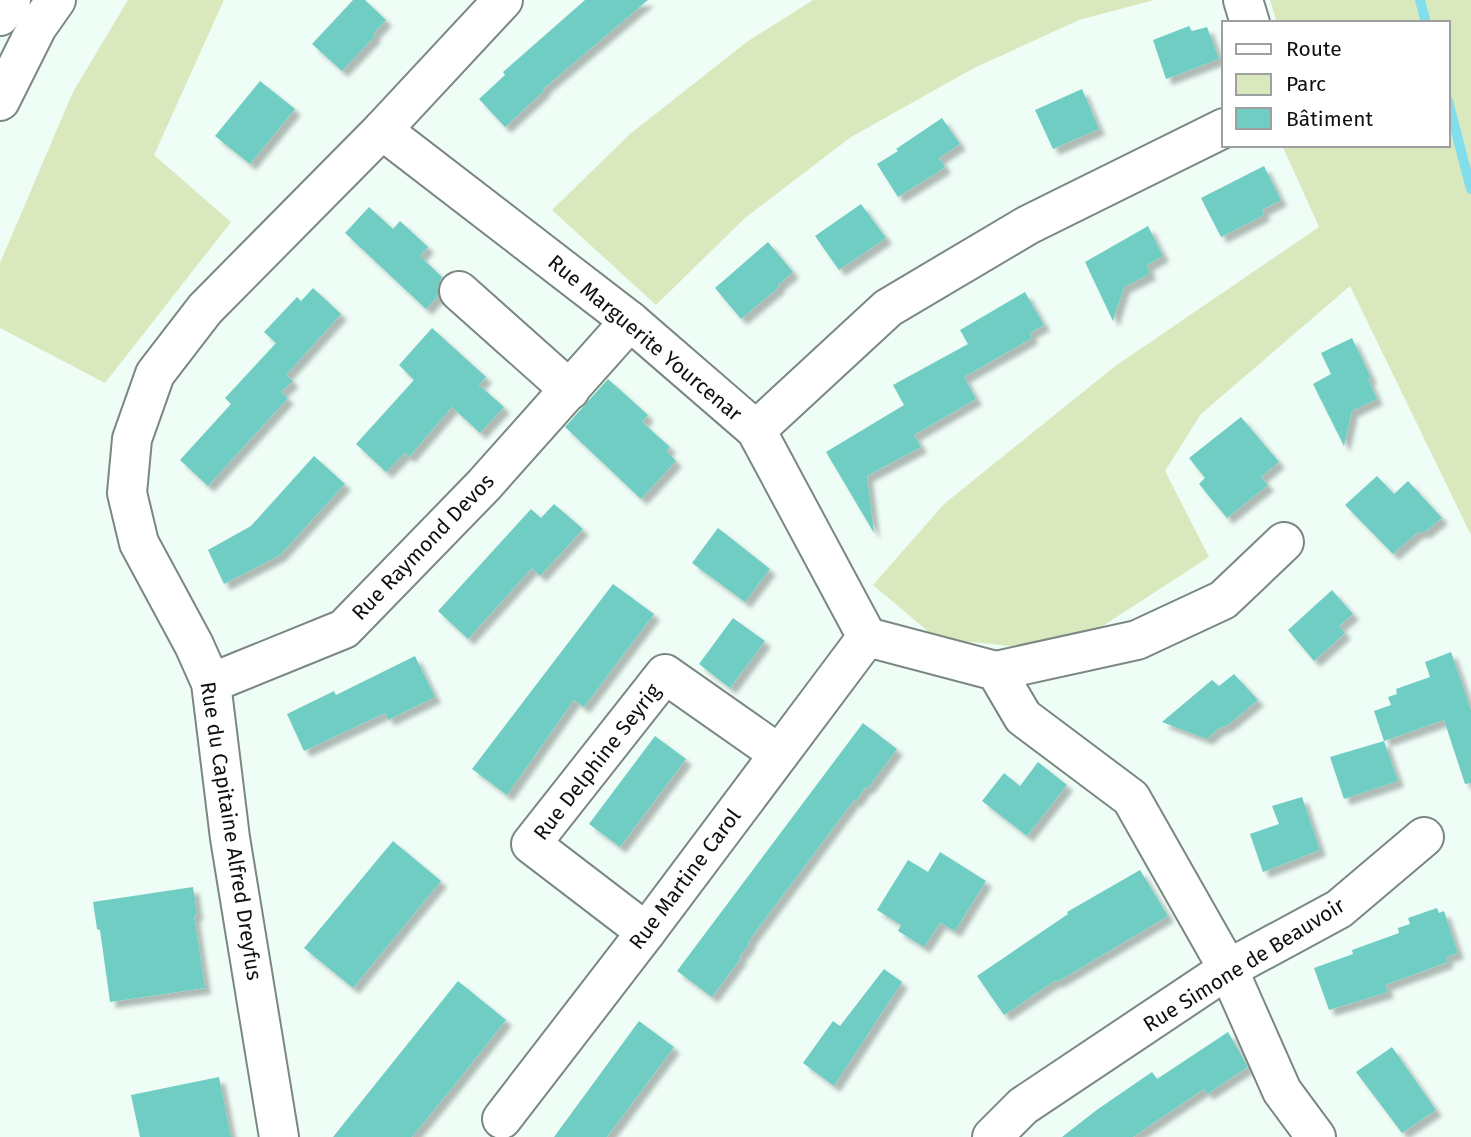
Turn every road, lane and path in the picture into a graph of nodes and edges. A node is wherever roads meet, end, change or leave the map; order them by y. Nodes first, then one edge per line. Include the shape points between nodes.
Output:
1 (11, 0) edge
2 (56, 0) edge
3 (503, 0) edge
4 (1242, 0) edge
5 (0, 16) edge
6 (1249, 21) edge
7 (0, 101) edge
8 (1222, 129) edge
9 (382, 130) junction
10 (459, 291) dead end
11 (629, 321) junction
12 (570, 390) junction
13 (755, 430) junction
14 (1284, 542) dead end
15 (867, 637) junction
16 (996, 671) junction
17 (211, 683) junction
18 (779, 754) junction
19 (1424, 836) dead end
20 (646, 932) junction
21 (1228, 969) junction
22 (502, 1119) dead end
23 (279, 1137) edge
24 (992, 1137) edge
25 (1316, 1137) edge

1 - 5 street
2 - 7 street via 37,27
3 - 9 street
4 - 6 street
8 - 13 street via 1028,225 888,308
9 - 11 street, Rue Marguerite Yourcenar
9 - 17 street, Rue du Capitaine Alfred Dreyfus via 205,309 155,374 132,439 127,493 139,543
10 - 12 street
11 - 12 street, Rue Raymond Devos
11 - 13 street, Rue Marguerite Yourcenar
12 - 17 street, Rue Raymond Devos via 344,629
13 - 15 street, Rue Marguerite Yourcenar
14 - 16 street via 1223,600 1137,640
15 - 16 street
15 - 18 street, Rue Martine Carol
16 - 21 street via 1024,718 1131,798
17 - 23 street, Rue du Capitaine Alfred Dreyfus via 230,838
18 - 20 street, Rue Martine Carol
18 - 20 street, Rue Delphine Seyrig via 665,674 531,844
19 - 21 street, Rue Simone de Beauvoir via 1339,909
20 - 22 street, Rue Martine Carol
21 - 24 street, Rue Simone de Beauvoir via 1023,1106
21 - 25 street via 1282,1091

